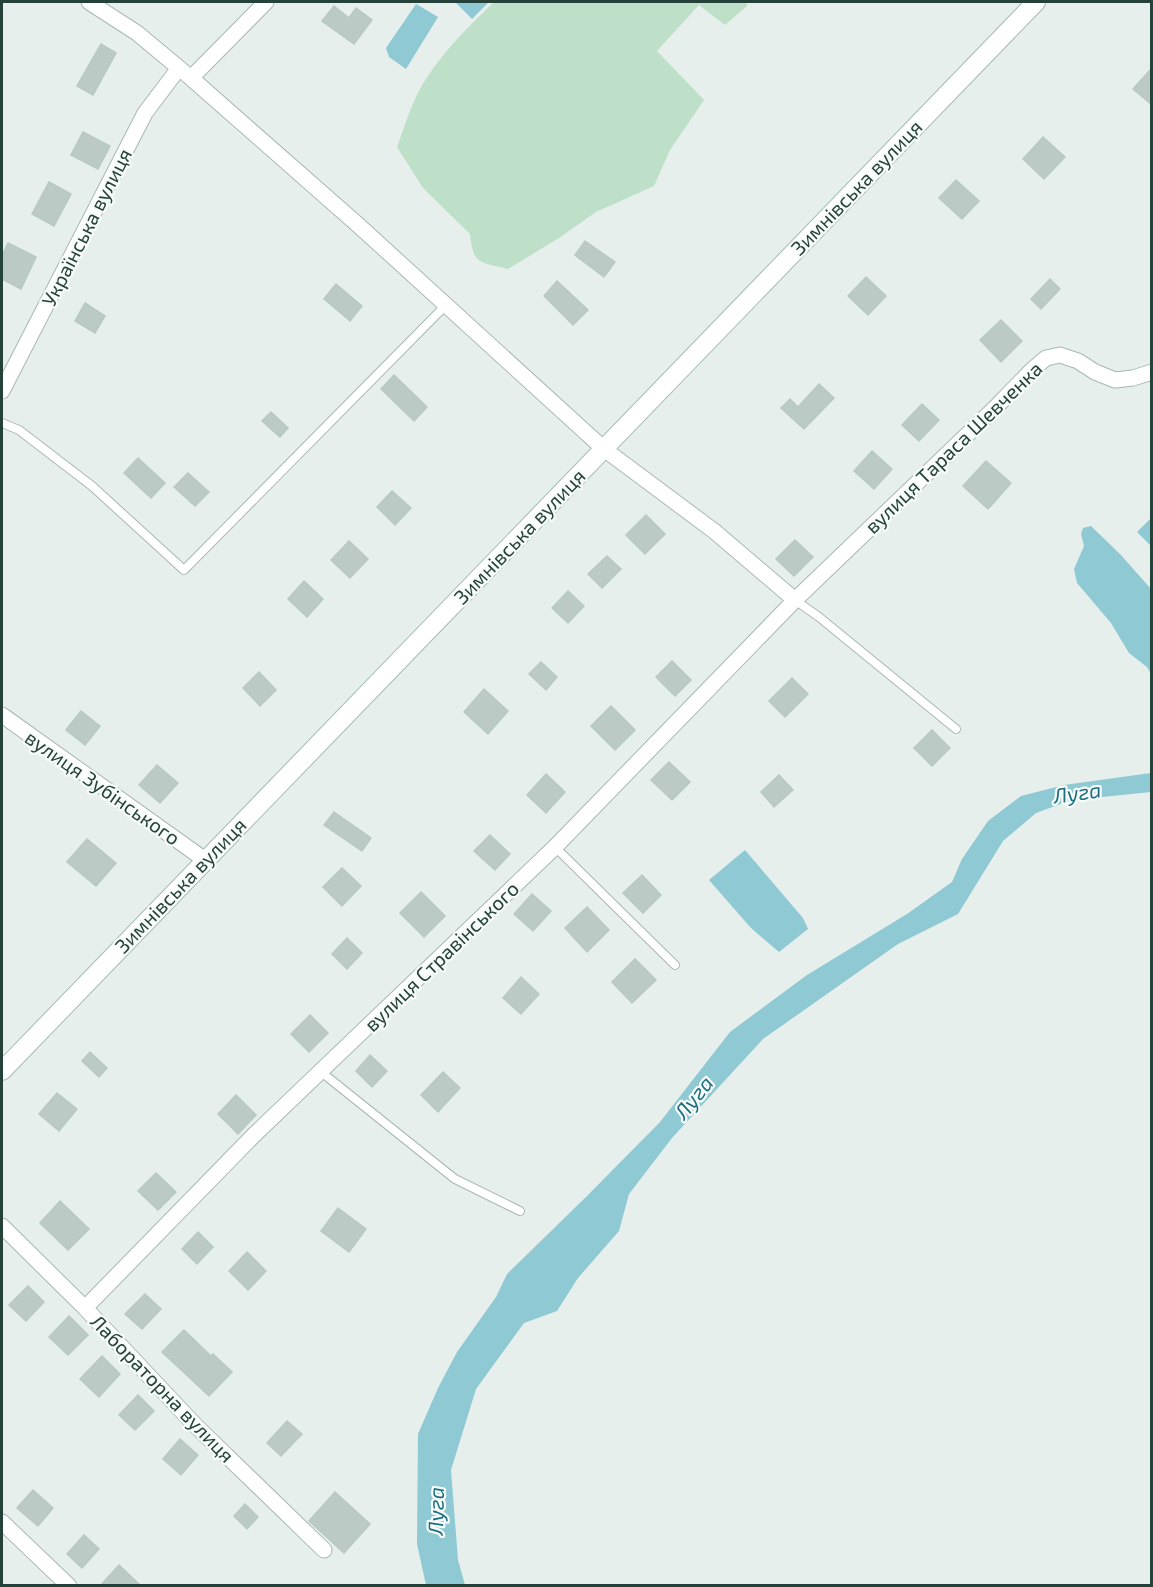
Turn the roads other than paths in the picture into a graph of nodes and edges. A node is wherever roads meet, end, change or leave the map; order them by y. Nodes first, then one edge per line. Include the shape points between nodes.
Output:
1 (89, 2) edge
2 (266, 2) edge
3 (1036, 2) edge
4 (179, 68) junction
5 (191, 78) junction
6 (446, 305) junction
7 (1152, 372) edge
8 (2, 391) edge
9 (2, 423) edge
10 (604, 448) junction
11 (800, 595) junction
12 (2, 715) edge
13 (956, 729) dead end
14 (555, 847) junction
15 (205, 860) junction
16 (675, 965) dead end
17 (2, 1071) edge
18 (320, 1071) junction
19 (520, 1211) dead end
20 (2, 1226) edge
21 (85, 1308) junction
22 (2, 1522) edge
23 (324, 1550) dead end
24 (62, 1583) edge

1 - 4 street via 137,33
2 - 5 street
3 - 10 main road, Зимнівська вулиця
4 - 5 street
4 - 8 street, Українська вулиця via 145,113
5 - 6 street
6 - 9 lane via 184,570 92,486 19,430
6 - 10 street
7 - 11 street, вулиця Тараса Шевченка via 1115,380 1078,361 1060,356 1046,358
10 - 11 street
10 - 15 main road, Зимнівська вулиця
11 - 13 lane via 819,617
11 - 14 street, вулиця Стравінського
12 - 15 street, вулиця Зубінського
14 - 16 lane
14 - 18 street, вулиця Стравінського
15 - 17 main road, Зимнівська вулиця
18 - 19 lane via 455,1179
18 - 21 street, вулиця Стравінського
20 - 21 street, Лабораторна вулиця
21 - 23 street, Лабораторна вулиця via 195,1425
22 - 24 street

